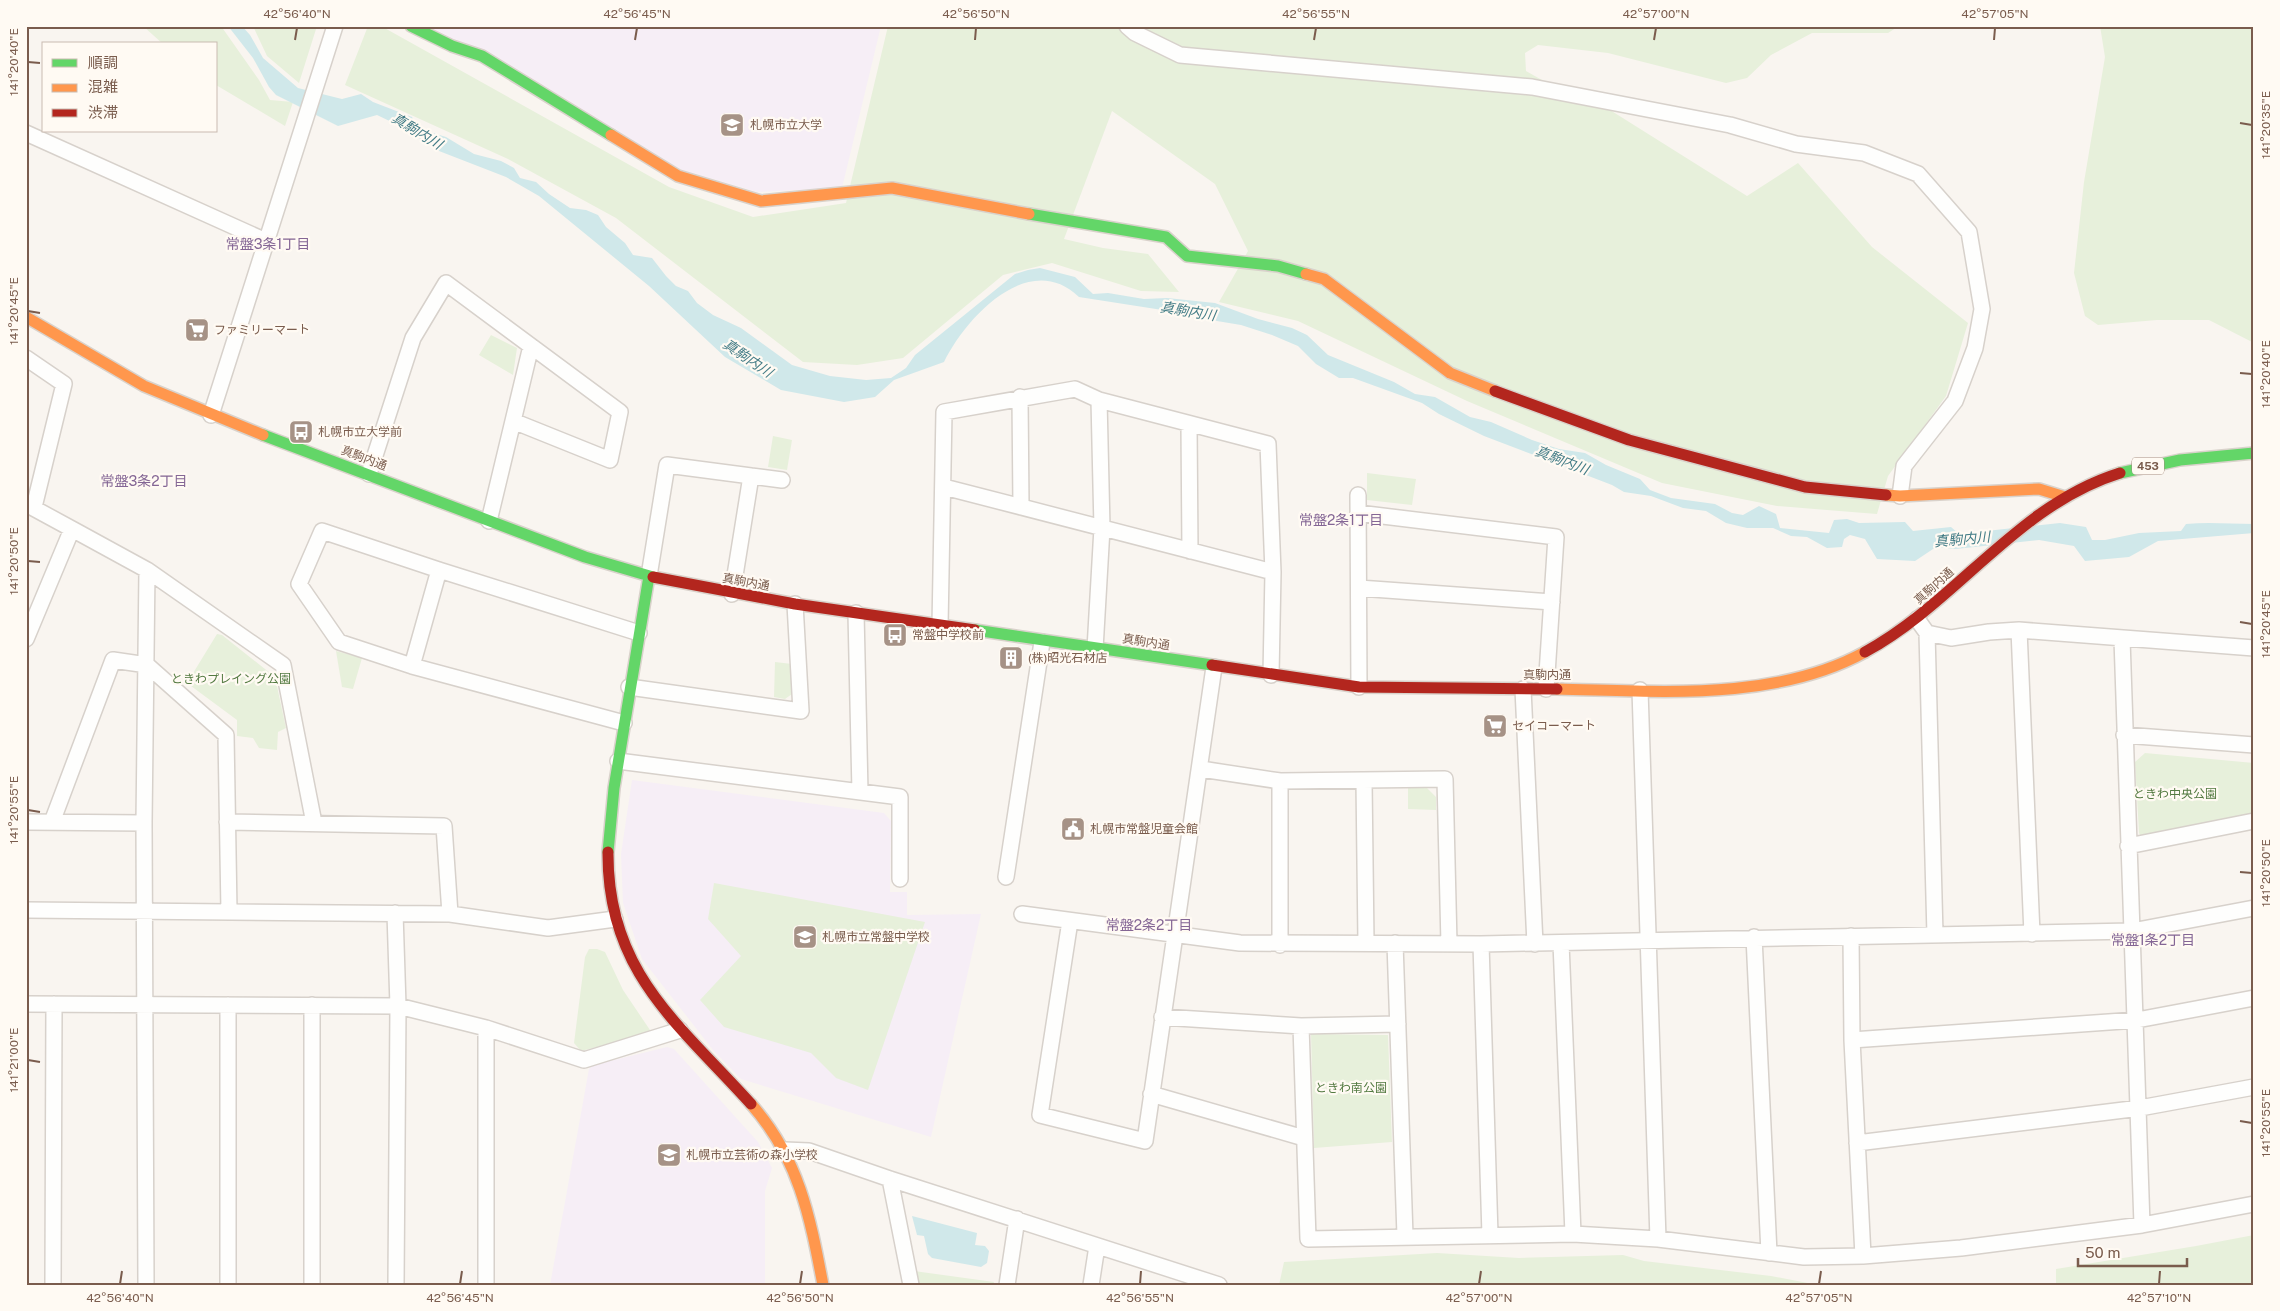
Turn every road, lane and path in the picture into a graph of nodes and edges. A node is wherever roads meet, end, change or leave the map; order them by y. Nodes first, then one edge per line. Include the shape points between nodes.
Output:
1 (334, 26) edge
2 (411, 26) edge
3 (1127, 26) edge
4 (1145, 31) edge
5 (26, 133) edge
6 (266, 240) junction
7 (26, 317) edge
8 (531, 346) junction
9 (26, 358) edge
10 (1020, 397) junction
11 (1099, 400) junction
12 (211, 414) junction
13 (513, 421) junction
14 (1189, 424) junction
15 (2254, 453) edge
16 (369, 474) junction
17 (751, 476) junction
18 (782, 480) dead end
19 (944, 487) junction
20 (1358, 495) dead end
21 (1900, 496) junction
22 (2065, 497) junction
23 (30, 505) edge
24 (1021, 507) junction
25 (1358, 513) junction
26 (489, 521) junction
27 (1102, 528) junction
28 (72, 529) junction
29 (1190, 551) junction
30 (147, 570) junction
31 (439, 570) junction
32 (1273, 572) junction
33 (649, 576) junction
34 (1359, 588) junction
35 (732, 594) junction
36 (1552, 602) junction
37 (795, 604) junction
38 (856, 613) junction
39 (1917, 619) junction
40 (940, 626) junction
41 (2019, 630) junction
42 (639, 633) junction
43 (1927, 633) junction
44 (26, 638) edge
45 (2122, 639) junction
46 (1042, 642) junction
47 (1096, 648) junction
48 (2254, 648) edge
49 (146, 665) junction
50 (412, 666) junction
51 (1214, 667) junction
52 (1270, 675) junction
53 (630, 687) junction
54 (1359, 687) junction
55 (1523, 689) junction
56 (1546, 689) junction
57 (1640, 690) junction
58 (624, 723) junction
59 (2124, 735) junction
60 (2254, 745) edge
61 (618, 761) junction
62 (1201, 769) junction
63 (1280, 781) junction
64 (1364, 781) junction
65 (860, 792) junction
66 (2254, 821) edge
67 (26, 822) edge
68 (52, 822) junction
69 (228, 822) junction
70 (144, 823) junction
71 (314, 823) junction
72 (2128, 846) junction
73 (1006, 877) dead end
74 (900, 880) dead end
75 (2254, 908) edge
76 (26, 910) edge
77 (145, 911) junction
78 (229, 911) junction
79 (395, 913) junction
80 (450, 914) junction
81 (1022, 914) dead end
82 (616, 919) junction
83 (1070, 921) junction
84 (2132, 931) junction
85 (2032, 934) junction
86 (1174, 935) junction
87 (1936, 935) junction
88 (1850, 936) junction
89 (1754, 937) junction
90 (1648, 940) junction
91 (1366, 943) junction
92 (1395, 943) junction
93 (1561, 943) junction
94 (1449, 944) junction
95 (1481, 944) junction
96 (1535, 944) junction
97 (1280, 945) junction
98 (2254, 998) edge
99 (26, 1004) edge
100 (54, 1004) junction
101 (146, 1004) junction
102 (228, 1005) junction
103 (312, 1005) junction
104 (398, 1006) junction
105 (1162, 1017) junction
106 (2137, 1020) junction
107 (1398, 1024) junction
108 (1301, 1026) junction
109 (486, 1028) junction
110 (680, 1030) junction
111 (1852, 1040) junction
112 (2254, 1086) edge
113 (1151, 1094) junction
114 (2140, 1108) junction
115 (1304, 1138) junction
116 (1857, 1143) junction
117 (785, 1150) junction
118 (890, 1180) junction
119 (2254, 1204) edge
120 (1017, 1219) junction
121 (2142, 1225) junction
122 (1573, 1234) junction
123 (1490, 1235) junction
124 (1405, 1236) junction
125 (1658, 1239) junction
126 (1097, 1246) junction
127 (1769, 1254) junction
128 (1863, 1256) junction
129 (1178, 1279) edge
130 (53, 1285) edge
131 (146, 1285) edge
132 (228, 1285) edge
133 (312, 1285) edge
134 (396, 1285) edge
135 (486, 1285) edge
136 (823, 1285) edge
137 (911, 1285) edge
138 (1007, 1285) edge
139 (1091, 1285) edge
140 (1219, 1285) edge

1 - 6 street
2 - 21 main road via 482,56 678,176 761,201 892,188 1166,237 1187,256 1278,266 1324,280 1450,373 1519,401 1629,440 1805,487
3 - 4 street
4 - 21 street via 1180,55 1532,87 1730,125 1796,144 1864,153 1918,174 1969,232 1982,309 1975,348 1955,401 1904,466
5 - 6 street
6 - 12 street
7 - 12 main road, 真駒内通 / 453 via 144,386
8 - 13 street
8 - 13 street via 620,412 610,460
8 - 16 street via 446,283 413,338
9 - 23 street via 64,384
10 - 11 street via 1075,389
10 - 19 street via 944,412
10 - 24 street
11 - 14 street
11 - 27 street
12 - 16 main road, 真駒内通 / 453
13 - 26 street
14 - 29 street
14 - 32 street via 1268,444
15 - 22 main road, 真駒内通 / 453 via 2160,463 2096,483
16 - 26 main road, 真駒内通 / 453
17 - 18 street
17 - 33 street via 667,465
17 - 35 street
19 - 24 street
19 - 40 street
20 - 25 street
21 - 22 main road via 2040,489
22 - 39 main road, 真駒内通 / 453 via 1980,562
23 - 28 street
24 - 27 street
25 - 34 street
25 - 36 street via 1556,537
26 - 33 main road, 真駒内通 / 453 via 585,557
27 - 29 street
27 - 47 street
28 - 30 street
28 - 44 street
29 - 32 street
30 - 49 street
30 - 71 street via 283,665
31 - 42 street
31 - 50 street
31 - 50 street via 322,531 299,584 339,642
32 - 52 street
33 - 35 main road, 真駒内通 / 453
33 - 42 main road
34 - 36 street
34 - 54 street
35 - 37 main road, 真駒内通 / 453
36 - 56 street
37 - 38 main road, 真駒内通 / 453
37 - 53 street via 801,711
38 - 40 main road, 真駒内通 / 453
38 - 65 street
39 - 43 street
39 - 57 main road, 真駒内通 / 453 via 1851,659 1798,677 1740,686
40 - 46 main road, 真駒内通 / 453
41 - 43 street via 1951,638
41 - 45 street
41 - 85 street
42 - 53 main road
43 - 87 street
45 - 48 street
45 - 59 street
46 - 47 main road, 真駒内通 / 453
46 - 73 street
47 - 51 main road, 真駒内通 / 453
49 - 68 street via 113,660
49 - 69 street via 226,735
49 - 70 street
50 - 58 street
51 - 52 main road, 真駒内通 / 453
51 - 62 street
52 - 54 main road, 真駒内通 / 453
53 - 58 main road
54 - 55 main road, 真駒内通 / 453
55 - 56 main road, 真駒内通 / 453
55 - 96 street
56 - 57 main road, 真駒内通 / 453
57 - 90 street
58 - 61 main road
59 - 60 street
59 - 72 street
61 - 65 street
61 - 82 main road via 609,820 610,889
62 - 63 street
62 - 86 street
63 - 64 street
63 - 97 street
64 - 91 street
64 - 94 street via 1445,780
65 - 74 street via 900,797
66 - 72 street
67 - 68 street
68 - 70 street
69 - 71 street
69 - 78 street
70 - 77 street
71 - 80 street via 444,826
72 - 84 street
75 - 84 street
76 - 77 street
77 - 78 street
77 - 101 street
78 - 79 street
79 - 80 street
79 - 104 street
80 - 82 street via 548,928
81 - 83 street
82 - 110 main road via 628,955 652,997
83 - 86 street
83 - 113 street via 1040,1115 1145,1141
84 - 85 street
84 - 106 street
85 - 87 street
86 - 97 street
86 - 105 street
87 - 88 street
88 - 89 street
88 - 111 street
89 - 90 street
89 - 127 street
90 - 93 street
90 - 125 street
91 - 92 street
91 - 97 street
92 - 94 street
92 - 107 street
93 - 96 street
93 - 122 street
94 - 95 street
95 - 96 street
95 - 123 street
98 - 106 street
99 - 100 street
100 - 101 street
100 - 130 street
101 - 102 street
101 - 131 street
102 - 103 street
102 - 132 street
103 - 104 street
103 - 133 street
104 - 109 street
104 - 134 street
105 - 108 street
105 - 113 street
106 - 111 street
106 - 114 street
107 - 108 street
107 - 124 street
108 - 115 street
109 - 110 street via 584,1060
109 - 135 street
110 - 117 main road via 744,1096
111 - 116 street
112 - 114 street
113 - 115 street
114 - 116 street
114 - 121 street
115 - 124 street via 1308,1239
116 - 128 street
117 - 118 street via 809,1151
117 - 136 main road via 806,1203
118 - 120 street
118 - 137 street
119 - 121 street
120 - 126 street
120 - 138 street
121 - 128 street via 1961,1248
122 - 123 street
122 - 125 street
123 - 124 street
125 - 127 street
126 - 129 street
126 - 139 street
127 - 128 street
129 - 140 street

